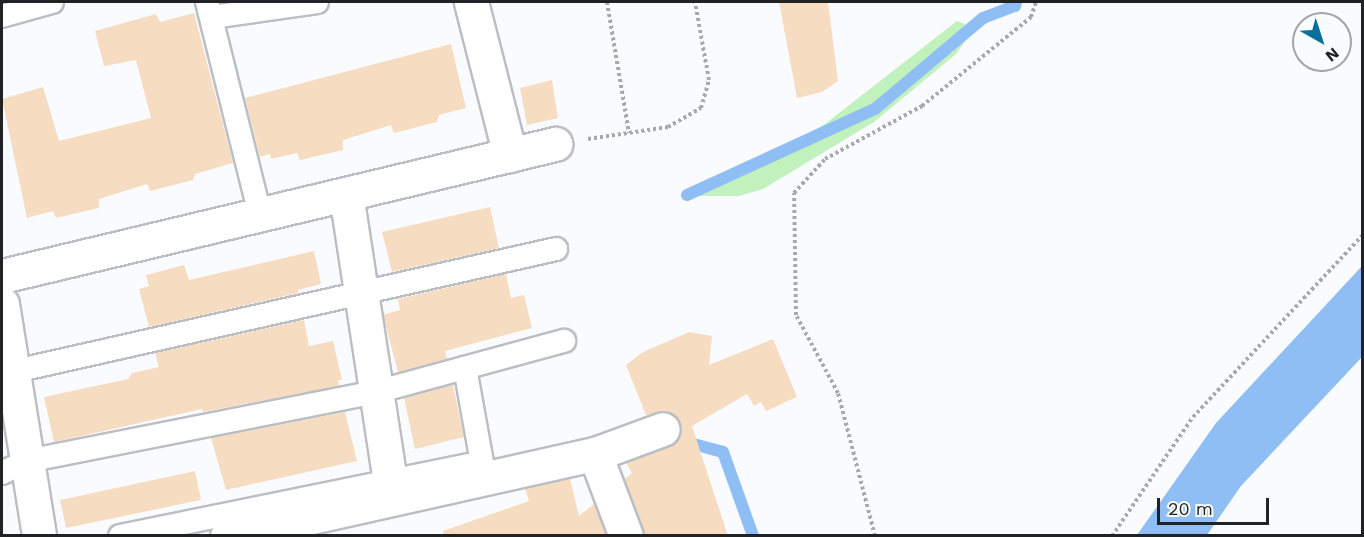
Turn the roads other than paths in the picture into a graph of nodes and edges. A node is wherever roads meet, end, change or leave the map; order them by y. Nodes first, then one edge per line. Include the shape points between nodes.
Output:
1 (52, 2) edge
2 (317, 2) edge
3 (471, 2) edge
4 (209, 10) edge
5 (2, 16) edge
6 (555, 144) dead end
7 (510, 155) junction
8 (345, 194) junction
9 (260, 214) junction
10 (556, 249) dead end
11 (2, 276) edge
12 (359, 292) junction
13 (2, 304) edge
14 (564, 341) dead end
15 (465, 368) junction
16 (7, 372) edge
17 (376, 392) junction
18 (663, 429) dead end
19 (595, 454) junction
20 (14, 467) edge
21 (483, 471) junction
22 (390, 482) junction
23 (39, 536) edge
24 (120, 536) edge
25 (227, 536) edge
26 (626, 536) edge

1 - 5 lane
2 - 4 lane
3 - 7 street
4 - 9 lane
6 - 7 street
7 - 8 street
8 - 9 street
8 - 12 street
9 - 11 street
10 - 12 lane
12 - 16 lane
12 - 17 street
13 - 16 street
14 - 15 lane
15 - 17 lane
15 - 21 lane
16 - 20 street
17 - 20 lane
17 - 22 street
18 - 19 street
19 - 21 street
19 - 26 street
20 - 23 street
21 - 22 lane
21 - 25 street
22 - 24 lane

